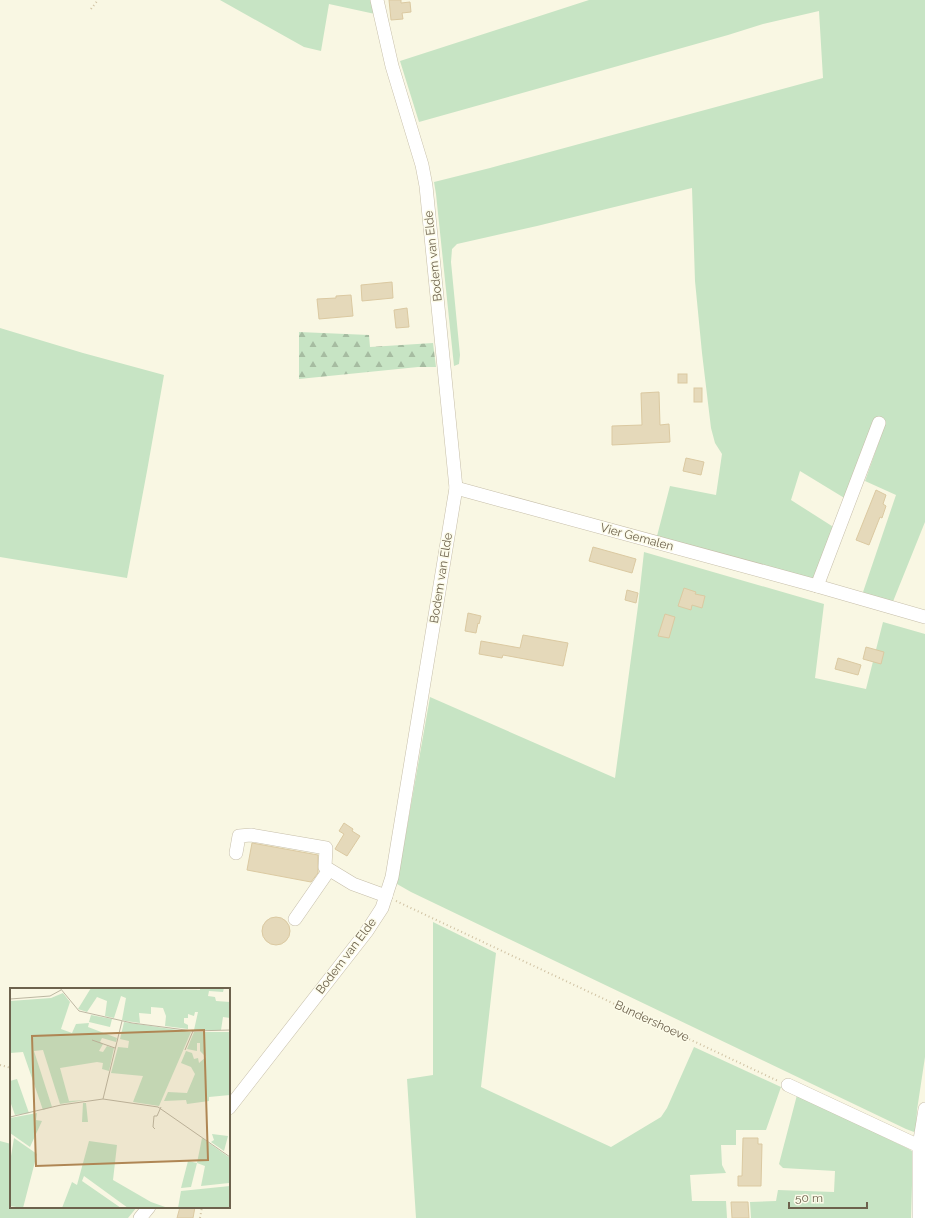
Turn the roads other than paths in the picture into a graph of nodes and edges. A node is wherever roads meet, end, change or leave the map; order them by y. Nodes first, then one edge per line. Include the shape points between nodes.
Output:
1 (377, 0) edge
2 (879, 423) dead end
3 (456, 488) junction
4 (817, 586) junction
5 (925, 617) edge
6 (236, 853) dead end
7 (329, 870) junction
8 (386, 896) junction
9 (295, 919) dead end
10 (788, 1085) road end
11 (230, 1107) edge
12 (925, 1108) edge
13 (919, 1146) junction
14 (148, 1208) edge
15 (140, 1218) edge
16 (919, 1218) edge

1 - 3 street, Bodem van Elde via 392,66 426,186
2 - 4 street
3 - 4 street, Vier Gemalen
3 - 8 street, Bodem van Elde via 392,877
4 - 5 street, Vier Gemalen
6 - 7 street via 239,836 251,835 326,848 325,867
7 - 8 street via 353,884
7 - 9 street
8 - 11 street, Bodem van Elde via 382,908 367,931
10 - 13 street
12 - 13 street
13 - 16 street
14 - 15 street

